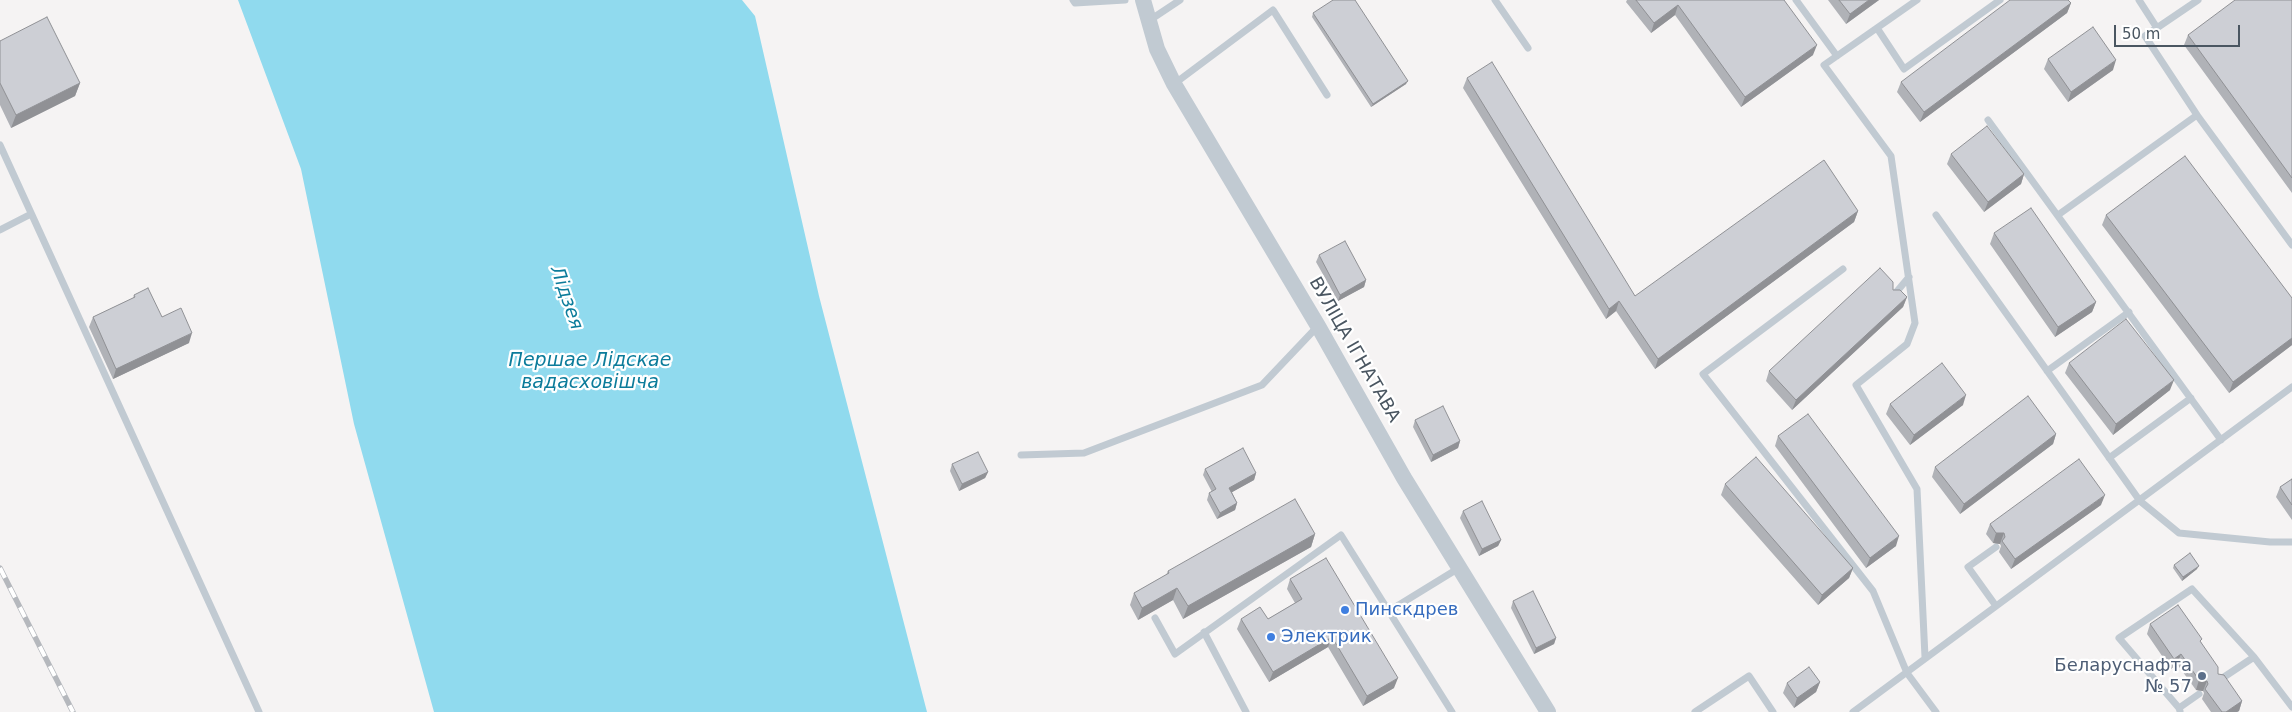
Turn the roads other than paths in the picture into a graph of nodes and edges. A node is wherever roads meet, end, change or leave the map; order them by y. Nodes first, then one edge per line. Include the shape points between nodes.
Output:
1 (1073, 0) edge
2 (1125, 0) edge
3 (1143, 0) edge
4 (1180, 0) edge
5 (1495, 0) edge
6 (1796, 0) edge
7 (1918, 0) edge
8 (2000, 0) edge
9 (2139, 0) edge
10 (2198, 0) edge
11 (1148, 21) junction
12 (1877, 28) junction
13 (2157, 28) junction
14 (1528, 48) dead end
15 (1837, 56) junction
16 (1174, 84) junction
17 (1326, 95) dead end
18 (2197, 115) junction
19 (1988, 120) dead end
20 (0, 145) edge
21 (32, 214) junction
22 (1936, 215) dead end
23 (2058, 215) junction
24 (0, 230) edge
25 (2292, 245) edge
26 (1843, 268) dead end
27 (1909, 277) junction
28 (1893, 296) edge
29 (2129, 312) junction
30 (1318, 326) junction
31 (2047, 371) junction
32 (2292, 387) edge
33 (2192, 398) junction
34 (2221, 440) junction
35 (1020, 455) dead end
36 (2110, 458) junction
37 (2140, 501) junction
38 (2292, 542) edge
39 (1996, 547) edge
40 (1459, 568) junction
41 (1996, 606) junction
42 (1389, 611) junction
43 (1154, 618) edge
44 (1204, 632) junction
45 (1925, 657) junction
46 (2254, 657) junction
47 (1907, 673) junction
48 (2218, 681) edge
49 (2199, 694) edge
50 (2292, 707) edge
51 (2180, 710) edge
52 (259, 712) edge
53 (1246, 712) edge
54 (1452, 712) edge
55 (1548, 712) edge
56 (1696, 712) edge
57 (1773, 712) edge
58 (1853, 712) edge
59 (1936, 712) edge

1 - 2 lane via 1075,3
3 - 11 street, ВУЛІЦА ІГНАТАВА
4 - 11 lane
5 - 14 lane
6 - 15 lane
7 - 12 lane
8 - 12 lane via 1904,69
9 - 13 lane
10 - 13 lane
11 - 16 street, ВУЛІЦА ІГНАТАВА
12 - 15 lane
13 - 18 lane via 2146,36
15 - 27 lane via 1824,65 1892,156
16 - 17 lane via 1273,10
16 - 30 street, ВУЛІЦА ІГНАТАВА
18 - 23 lane
18 - 25 lane
19 - 23 lane
20 - 21 lane
21 - 24 lane
21 - 52 lane
22 - 31 lane
23 - 29 lane
26 - 47 lane via 1703,374 1873,591
27 - 28 lane
27 - 45 lane via 1915,323 1907,344 1856,385 1917,490
29 - 31 lane
29 - 33 lane
30 - 35 lane via 1262,385 1084,453
30 - 40 street, ВУЛІЦА ІГНАТАВА
31 - 36 lane
32 - 34 lane
33 - 34 lane
33 - 36 lane
34 - 37 lane
36 - 37 lane
37 - 38 lane via 2179,533
37 - 41 lane
39 - 41 lane via 1968,567
40 - 42 lane
40 - 55 street, ВУЛІЦА ІГНАТАВА
41 - 45 lane
42 - 44 lane via 1341,535
42 - 54 lane
43 - 44 lane via 1175,654
44 - 53 lane
45 - 47 lane
46 - 48 lane
46 - 50 lane
46 - 51 lane via 2192,589 2119,638
47 - 58 lane
47 - 59 lane
49 - 51 lane
56 - 57 lane via 1749,676

